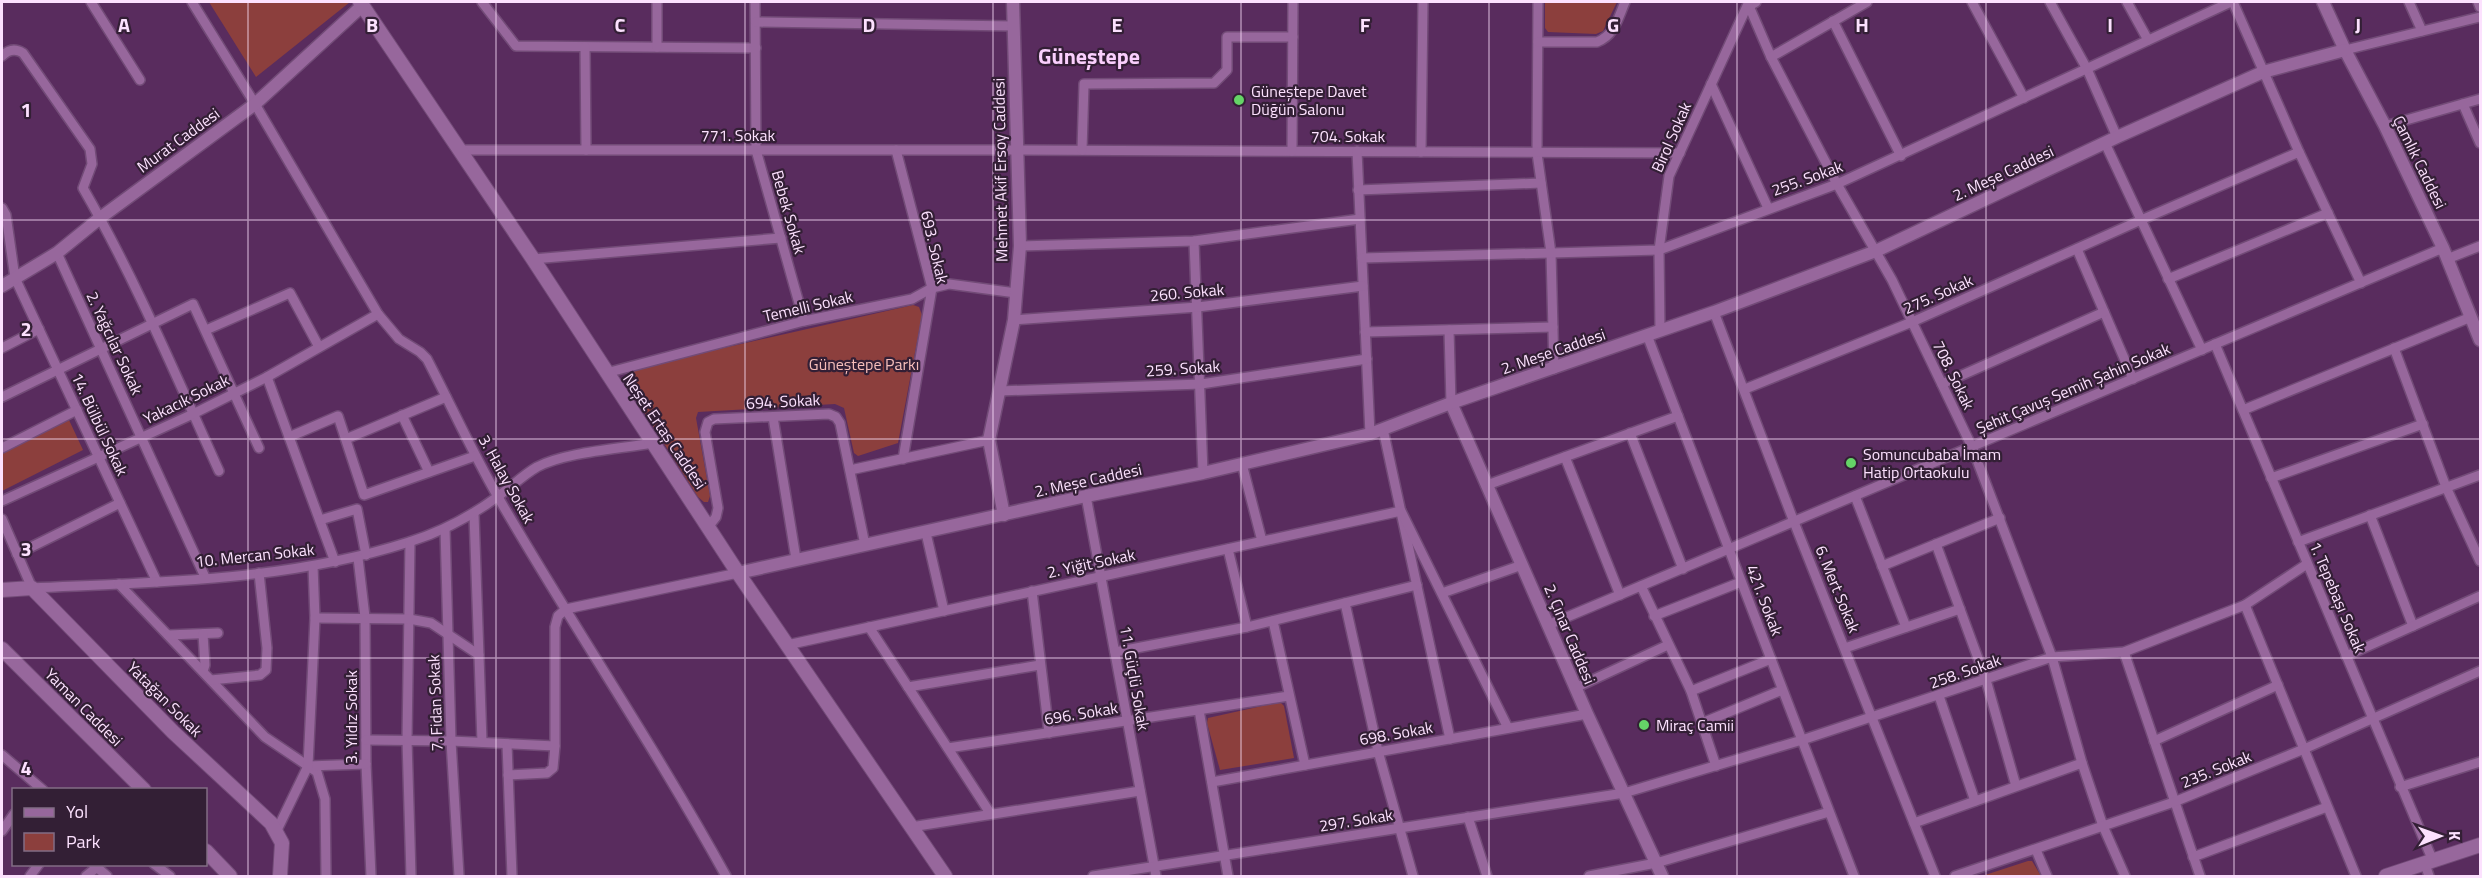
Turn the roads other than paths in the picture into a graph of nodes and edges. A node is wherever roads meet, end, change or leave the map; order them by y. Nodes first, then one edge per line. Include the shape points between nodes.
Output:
1 (91, 2) edge
2 (192, 2) edge
3 (482, 2) edge
4 (657, 2) edge
5 (755, 2) edge
6 (1013, 2) edge
7 (1293, 2) edge
8 (1423, 2) edge
9 (1538, 2) edge
10 (1625, 2) edge
11 (1867, 2) edge
12 (1972, 2) edge
13 (2050, 2) edge
14 (2127, 2) edge
15 (2232, 2) edge
16 (2323, 2) edge
17 (2409, 2) edge
18 (2478, 2) edge
19 (363, 3) edge
20 (1751, 3) edge
21 (2481, 7) edge
22 (2481, 17) edge
23 (1833, 21) junction
24 (756, 22) junction
25 (1013, 26) junction
26 (2422, 31) junction
27 (1293, 37) junction
28 (2148, 40) junction
29 (1538, 42) junction
30 (657, 47) junction
31 (585, 48) junction
32 (756, 48) junction
33 (2344, 50) junction
34 (2, 56) edge
35 (1772, 57) junction
36 (2087, 69) junction
37 (2263, 72) junction
38 (140, 80) dead end
39 (1711, 84) junction
40 (2024, 98) junction
41 (2481, 99) edge
42 (255, 104) junction
43 (2463, 104) junction
44 (2385, 126) junction
45 (2117, 137) junction
46 (2105, 143) junction
47 (2481, 143) edge
48 (460, 150) junction
49 (586, 150) junction
50 (756, 150) junction
51 (896, 150) junction
52 (1016, 150) junction
53 (1082, 150) junction
54 (1292, 151) junction
55 (1357, 151) junction
56 (1421, 152) junction
57 (2299, 152) junction
58 (1537, 153) junction
59 (1680, 153) junction
60 (1901, 156) junction
61 (1541, 183) junction
62 (1837, 184) junction
63 (1359, 190) junction
64 (2, 208) edge
65 (1768, 208) junction
66 (2328, 213) junction
67 (100, 218) junction
68 (1360, 219) junction
69 (2140, 220) junction
70 (781, 238) junction
71 (1194, 241) junction
72 (1020, 246) junction
73 (2481, 246) edge
74 (2077, 249) junction
75 (1659, 250) junction
76 (1876, 251) junction
77 (57, 253) junction
78 (1551, 253) junction
79 (2445, 253) junction
80 (1362, 258) junction
81 (533, 259) junction
82 (15, 278) junction
83 (2168, 279) junction
84 (2361, 283) junction
85 (2, 286) edge
86 (1363, 286) junction
87 (932, 288) junction
88 (1016, 293) junction
89 (1198, 307) junction
90 (1714, 312) junction
91 (2104, 312) junction
92 (378, 314) junction
93 (1014, 320) junction
94 (804, 321) junction
95 (1912, 322) junction
96 (2475, 323) edge
97 (152, 324) junction
98 (1553, 327) junction
99 (39, 330) junction
100 (206, 330) junction
101 (1449, 330) junction
102 (1365, 332) junction
103 (1654, 333) junction
104 (2481, 340) edge
105 (2216, 344) junction
106 (319, 347) junction
107 (2, 348) edge
108 (2394, 348) junction
109 (101, 349) junction
110 (2202, 350) junction
111 (1366, 359) junction
112 (1554, 369) junction
113 (58, 370) junction
114 (606, 373) junction
115 (267, 377) junction
116 (2133, 379) junction
117 (1201, 384) junction
118 (1942, 384) junction
119 (1745, 389) junction
120 (999, 391) junction
121 (235, 393) junction
122 (2, 397) edge
123 (446, 397) junction
124 (1451, 403) junction
125 (77, 410) junction
126 (2243, 410) junction
127 (193, 414) junction
128 (402, 415) junction
129 (1678, 416) junction
130 (773, 417) junction
131 (2423, 424) junction
132 (1383, 429) junction
133 (1370, 434) junction
134 (1630, 434) junction
135 (289, 437) junction
136 (141, 438) junction
137 (346, 439) junction
138 (989, 440) junction
139 (652, 443) junction
140 (1972, 447) junction
141 (2, 448) edge
142 (259, 448) dead end
143 (475, 456) junction
144 (99, 457) junction
145 (1565, 457) junction
146 (903, 459) junction
147 (1242, 464) junction
148 (850, 470) junction
149 (219, 471) dead end
150 (429, 472) junction
151 (1203, 473) junction
152 (2481, 475) edge
153 (2271, 478) junction
154 (1487, 485) junction
155 (2446, 487) junction
156 (1086, 496) junction
157 (1855, 496) junction
158 (498, 497) junction
159 (2, 501) edge
160 (120, 503) junction
161 (1401, 511) junction
162 (474, 514) junction
163 (1004, 515) junction
164 (2370, 515) junction
165 (2000, 518) junction
166 (2, 519) edge
167 (320, 520) junction
168 (1794, 522) junction
169 (709, 526) junction
170 (445, 529) junction
171 (926, 533) junction
172 (1262, 541) junction
173 (410, 542) junction
174 (2298, 542) junction
175 (1936, 544) junction
176 (865, 546) junction
177 (1228, 549) junction
178 (1729, 549) junction
179 (17, 554) junction
180 (362, 556) junction
181 (796, 559) junction
182 (2481, 561) edge
183 (335, 562) junction
184 (2307, 564) junction
185 (1522, 565) junction
186 (313, 566) junction
187 (1882, 566) junction
188 (1683, 569) junction
189 (260, 573) junction
190 (738, 573) junction
191 (1101, 576) junction
192 (205, 577) junction
193 (157, 582) junction
194 (1741, 582) junction
195 (118, 584) junction
196 (1417, 585) junction
197 (1641, 586) junction
198 (32, 588) junction
199 (2, 590) edge
200 (1032, 591) junction
201 (1442, 593) junction
202 (1620, 595) junction
203 (2481, 596) edge
204 (1345, 603) junction
205 (2245, 605) junction
206 (566, 609) junction
207 (1960, 609) junction
208 (944, 611) junction
209 (1654, 616) junction
210 (365, 617) junction
211 (315, 618) junction
212 (410, 618) junction
213 (1273, 621) junction
214 (1548, 625) junction
215 (2413, 626) junction
216 (869, 627) junction
217 (1247, 627) junction
218 (1906, 627) junction
219 (218, 633) dead end
220 (203, 634) junction
221 (448, 634) junction
222 (168, 635) junction
223 (787, 645) junction
224 (1668, 645) junction
225 (1845, 648) junction
226 (2, 649) edge
227 (1115, 652) junction
228 (2124, 652) junction
229 (479, 655) junction
230 (2346, 656) junction
231 (2052, 657) junction
232 (1771, 659) junction
233 (1040, 665) junction
234 (202, 671) junction
235 (2481, 671) edge
236 (211, 680) junction
237 (1986, 680) junction
238 (2278, 685) junction
239 (908, 687) junction
240 (1575, 688) junction
241 (1782, 690) junction
242 (1690, 691) junction
243 (1289, 696) junction
244 (1939, 696) junction
245 (1199, 710) junction
246 (1587, 714) junction
247 (1873, 718) junction
248 (2372, 719) junction
249 (1128, 721) junction
250 (1702, 723) junction
251 (1508, 728) junction
252 (1049, 733) junction
253 (1450, 739) junction
254 (366, 740) junction
255 (407, 740) junction
256 (1802, 740) junction
257 (451, 741) junction
258 (2154, 741) junction
259 (482, 742) junction
260 (507, 744) junction
261 (555, 746) junction
262 (948, 748) junction
263 (2304, 749) junction
264 (1378, 752) junction
265 (2, 755) edge
266 (2481, 762) edge
267 (2082, 763) junction
268 (366, 764) junction
269 (1305, 765) junction
270 (308, 766) junction
271 (1716, 766) junction
272 (508, 776) junction
273 (1212, 782) junction
274 (2016, 786) junction
275 (37, 787) edge
276 (2400, 787) junction
277 (143, 788) edge
278 (1140, 791) junction
279 (1624, 793) junction
280 (1975, 801) junction
281 (2174, 802) junction
282 (2327, 807) junction
283 (1829, 812) junction
284 (990, 813) junction
285 (12, 817) edge
286 (1468, 818) junction
287 (1914, 823) junction
288 (2103, 826) junction
289 (911, 827) junction
290 (1398, 829) junction
291 (277, 830) junction
292 (2, 831) edge
293 (2481, 844) edge
294 (2036, 850) junction
295 (207, 852) edge
296 (1224, 855) junction
297 (2193, 857) junction
298 (1656, 863) junction
299 (94, 866) edge
300 (157, 866) edge
301 (2429, 867) edge
302 (1155, 871) edge
303 (86, 876) edge
304 (107, 876) edge
305 (170, 876) edge
306 (230, 876) edge
307 (280, 876) edge
308 (326, 876) edge
309 (371, 876) edge
310 (411, 876) edge
311 (459, 876) edge
312 (512, 876) edge
313 (726, 876) edge
314 (945, 876) edge
315 (1093, 876) edge
316 (1228, 876) edge
317 (1413, 876) edge
318 (1487, 876) edge
319 (1589, 876) edge
320 (1662, 876) edge
321 (1852, 876) edge
322 (1935, 876) edge
323 (1955, 876) edge
324 (2047, 876) edge
325 (2125, 876) edge
326 (2200, 876) edge
327 (2356, 876) edge
328 (2386, 876) edge

1 - 38 street
2 - 42 street, 3. Halay Sokak
3 - 31 street via 516,46
4 - 30 street
5 - 24 street, Bebek Sokak
6 - 25 street, Mehmet Akif Ersoy Caddesi
7 - 27 street
8 - 56 street
9 - 29 street
10 - 29 street via 1613,31 1598,42
11 - 23 street
12 - 40 street
13 - 36 street
14 - 28 street
15 - 28 street, 255. Sokak
15 - 37 street
16 - 33 street, Çamlık Caddesi
17 - 26 street
18 - 21 street
19 - 42 street, Murat Caddesi
19 - 48 main road, Neşet Ertaş Caddesi
20 - 35 street, 708. Sokak
20 - 39 street, Birol Sokak
22 - 26 street
23 - 35 street
23 - 60 street
24 - 25 street
24 - 32 street, Bebek Sokak
25 - 52 street, Mehmet Akif Ersoy Caddesi
26 - 33 street
27 - 53 street via 1227,37 1227,70 1214,83 1084,84
27 - 54 street
28 - 36 street, 255. Sokak
29 - 58 street
30 - 31 street
30 - 32 street
31 - 49 street
32 - 50 street, Bebek Sokak
33 - 37 street, 2. Meşe Caddesi
33 - 44 street, Çamlık Caddesi
34 - 67 street via 10,50 23,53 90,149 93,164 83,188
35 - 62 street, 708. Sokak
36 - 40 street, 255. Sokak
36 - 45 street
37 - 45 street, 2. Meşe Caddesi
37 - 57 street
39 - 59 street, Birol Sokak
39 - 65 street
40 - 60 street, 255. Sokak
41 - 43 street
42 - 67 street, Murat Caddesi
42 - 92 street, 3. Halay Sokak
43 - 44 street
43 - 47 street
44 - 79 street, Çamlık Caddesi
45 - 46 street, 2. Meşe Caddesi
46 - 69 street
46 - 76 street, 2. Meşe Caddesi
48 - 49 street, 771. Sokak
48 - 81 main road, Neşet Ertaş Caddesi
49 - 50 street, 771. Sokak
50 - 51 street, 771. Sokak
50 - 70 street, Bebek Sokak
51 - 52 street, 771. Sokak
51 - 87 street, 693. Sokak
52 - 53 street, 704. Sokak
52 - 72 street, Mehmet Akif Ersoy Caddesi
53 - 54 street, 704. Sokak
54 - 55 street, 704. Sokak
55 - 56 street, 704. Sokak
55 - 63 street
56 - 58 street, 704. Sokak
57 - 66 street
57 - 69 street, 275. Sokak
58 - 59 street, 704. Sokak
58 - 61 street
59 - 75 street, Birol Sokak via 1669,176
60 - 62 street, 255. Sokak
61 - 63 street
61 - 78 street
62 - 65 street, 255. Sokak
62 - 76 street, 708. Sokak
63 - 68 street
64 - 82 street, 14. Bülbül Sokak
65 - 75 street, 255. Sokak
66 - 83 street
66 - 84 street
67 - 77 street, Murat Caddesi
67 - 97 street
68 - 71 street
68 - 80 street
69 - 74 street, 275. Sokak
69 - 83 street
70 - 81 street
70 - 94 street, Bebek Sokak
71 - 72 street
71 - 89 street
72 - 88 street, Mehmet Akif Ersoy Caddesi
73 - 79 street, Şehit Çavuş Semih Şahin Sokak
74 - 91 street
74 - 95 street, 275. Sokak
75 - 78 street, 255. Sokak
75 - 103 street, Birol Sokak
76 - 90 street, 2. Meşe Caddesi
76 - 95 street, 708. Sokak
77 - 82 street, Murat Caddesi
77 - 109 street, 2. Yağcılar Sokak
78 - 80 street, 255. Sokak
78 - 98 street
79 - 84 street, Şehit Çavuş Semih Şahin Sokak
79 - 96 street, Çamlık Caddesi
80 - 86 street
81 - 114 main road, Neşet Ertaş Caddesi
82 - 85 street, Murat Caddesi
82 - 99 street, 14. Bülbül Sokak
83 - 110 street
84 - 105 street, Şehit Çavuş Semih Şahin Sokak
86 - 89 street, 260. Sokak
86 - 102 street
87 - 88 street, Temelli Sokak via 949,284
87 - 94 street, Temelli Sokak via 912,299
87 - 146 street, 693. Sokak
88 - 93 street, Mehmet Akif Ersoy Caddesi
89 - 93 street, 260. Sokak
89 - 117 street
90 - 103 street, 2. Meşe Caddesi
90 - 119 street, 6. Mert Sokak
91 - 116 street
91 - 118 street
92 - 106 street, Yakacık Sokak
92 - 123 street, 3. Halay Sokak via 399,339 427,359
93 - 120 street, Mehmet Akif Ersoy Caddesi
94 - 114 street, Temelli Sokak
95 - 118 street, 708. Sokak
95 - 119 street, 275. Sokak
96 - 104 street, Çamlık Caddesi
96 - 108 street
97 - 100 street via 193,304
97 - 109 street
97 - 127 street
98 - 101 street
98 - 112 street
99 - 107 street
99 - 113 street, 14. Bülbül Sokak
100 - 106 street via 290,293
100 - 121 street
101 - 102 street
101 - 124 street
102 - 111 street
103 - 112 street, 2. Meşe Caddesi
103 - 129 street, 421. Sokak
105 - 110 street, Şehit Çavuş Semih Şahin Sokak
105 - 126 street, 1. Tepebaşı Sokak
106 - 115 street, Yakacık Sokak
108 - 126 street
108 - 131 street
109 - 113 street
109 - 136 street, 2. Yağcılar Sokak
110 - 116 street, Şehit Çavuş Semih Şahin Sokak
111 - 117 street, 259. Sokak
111 - 133 street
112 - 124 street, 2. Meşe Caddesi
113 - 122 street
113 - 125 street, 14. Bülbül Sokak
114 - 139 main road, Neşet Ertaş Caddesi
115 - 121 street, Yakacık Sokak
115 - 135 street
116 - 140 street, Şehit Çavuş Semih Şahin Sokak
117 - 120 street, 259. Sokak
117 - 151 street
118 - 140 street, 708. Sokak
119 - 168 street, 6. Mert Sokak
120 - 138 street, Mehmet Akif Ersoy Caddesi
121 - 127 street, Yakacık Sokak
121 - 142 street
123 - 128 street
123 - 143 street, 3. Halay Sokak
124 - 132 street, 2. Meşe Caddesi
124 - 154 street, 2. Çınar Caddesi
125 - 141 street
125 - 144 street, 14. Bülbül Sokak
126 - 153 street, 1. Tepebaşı Sokak
127 - 136 street, Yakacık Sokak
127 - 149 street
128 - 137 street
128 - 150 street
129 - 134 street
129 - 178 street, 421. Sokak
130 - 148 street, 694. Sokak via 836,417
130 - 169 street, 694. Sokak via 714,419 706,424 718,508
130 - 181 street
131 - 153 street
131 - 155 street
132 - 133 street, 2. Meşe Caddesi
132 - 161 street
133 - 147 street, 2. Meşe Caddesi
134 - 145 street
134 - 188 street
135 - 137 street via 338,416
135 - 167 street
136 - 144 street, Yakacık Sokak
136 - 192 street, 2. Yağcılar Sokak
137 - 150 street via 364,495
138 - 146 street
138 - 163 street, Mehmet Akif Ersoy Caddesi
139 - 158 street, 10. Mercan Sokak via 565,457 537,467
139 - 169 main road, Neşet Ertaş Caddesi
140 - 157 street, Şehit Çavuş Semih Şahin Sokak
140 - 165 street, 708. Sokak
143 - 150 street
143 - 158 street, 3. Halay Sokak
144 - 159 street, Yakacık Sokak
144 - 160 street, 14. Bülbül Sokak
145 - 154 street
145 - 202 street
146 - 148 street
147 - 151 street, 2. Meşe Caddesi
147 - 172 street
148 - 176 street, 694. Sokak
151 - 156 street, 2. Meşe Caddesi
152 - 155 street
153 - 174 street, 1. Tepebaşı Sokak
154 - 185 street, 2. Çınar Caddesi
155 - 164 street
155 - 182 street
156 - 163 street, 2. Meşe Caddesi
156 - 191 street, 11. Güçlü Sokak
157 - 168 street, Şehit Çavuş Semih Şahin Sokak
157 - 187 street
158 - 162 street, 10. Mercan Sokak
158 - 206 street, 3. Halay Sokak
160 - 179 street
160 - 193 street, 14. Bülbül Sokak
161 - 172 street, 2. Yiğit Sokak
161 - 196 street
161 - 201 street
162 - 170 street, 10. Mercan Sokak
162 - 229 street
163 - 171 street, 2. Meşe Caddesi
164 - 174 street
164 - 215 street
165 - 175 street
165 - 231 street, 708. Sokak
166 - 179 street
167 - 180 street, 3. Yıldız Sokak via 357,509
167 - 183 street
168 - 178 street, Şehit Çavuş Semih Şahin Sokak
168 - 225 street, 6. Mert Sokak
169 - 190 main road, Neşet Ertaş Caddesi
170 - 173 street, 10. Mercan Sokak
170 - 221 street, 7. Fidan Sokak
171 - 176 street, 2. Meşe Caddesi
171 - 208 street
172 - 177 street, 2. Yiğit Sokak
173 - 180 street, 10. Mercan Sokak
173 - 212 street
174 - 184 street, 1. Tepebaşı Sokak
175 - 187 street
175 - 207 street
176 - 181 street, 2. Meşe Caddesi
177 - 191 street, 2. Yiğit Sokak
177 - 217 street
178 - 188 street, Şehit Çavuş Semih Şahin Sokak
178 - 194 street, 421. Sokak
179 - 198 street
180 - 183 street, 10. Mercan Sokak
180 - 210 street, 3. Yıldız Sokak
181 - 190 street, 2. Meşe Caddesi
183 - 186 street, 10. Mercan Sokak
184 - 205 street, 258. Sokak
184 - 230 street, 1. Tepebaşı Sokak
185 - 201 street
185 - 214 street, 2. Çınar Caddesi
186 - 189 street, 10. Mercan Sokak
186 - 211 street
187 - 218 street
188 - 197 street, Şehit Çavuş Semih Şahin Sokak
189 - 192 street, 10. Mercan Sokak
189 - 236 street via 266,670 260,675
190 - 206 street
190 - 223 main road, Neşet Ertaş Caddesi
191 - 200 street, 2. Yiğit Sokak
191 - 227 street, 11. Güçlü Sokak
192 - 193 street, 10. Mercan Sokak
193 - 195 street, 10. Mercan Sokak
194 - 209 street
194 - 232 street, 421. Sokak
195 - 198 street, 10. Mercan Sokak
195 - 222 street
196 - 204 street
196 - 253 street
197 - 202 street, Şehit Çavuş Semih Şahin Sokak
197 - 209 street
198 - 199 main road, 10. Mercan Sokak
198 - 291 main road, Yatağan Sokak via 173,732
200 - 208 street, 2. Yiğit Sokak
200 - 233 street
201 - 251 street
202 - 214 street, Şehit Çavuş Semih Şahin Sokak
203 - 215 street
204 - 213 street
204 - 264 street
205 - 228 street, 258. Sokak
205 - 238 street
206 - 261 street via 558,616 555,627
206 - 313 street, 3. Halay Sokak
207 - 218 street
207 - 237 street
208 - 216 street, 2. Yiğit Sokak
209 - 224 street
210 - 211 street
210 - 212 street
210 - 254 street, 3. Yıldız Sokak
211 - 270 street
212 - 221 street via 431,623
212 - 255 street
213 - 217 street
213 - 243 street
214 - 240 street, 2. Çınar Caddesi
215 - 230 street
216 - 223 street, 2. Yiğit Sokak
216 - 239 street
217 - 227 street
218 - 225 street
219 - 220 street
220 - 222 street
220 - 234 street
221 - 229 street
221 - 257 street, 7. Fidan Sokak
222 - 234 street
223 - 289 main road, Neşet Ertaş Caddesi
224 - 240 street
224 - 242 street
225 - 247 street, 6. Mert Sokak
226 - 277 main road, Yaman Caddesi
227 - 249 street, 11. Güçlü Sokak
228 - 231 street, 258. Sokak
228 - 258 street
229 - 259 street
230 - 248 street, 1. Tepebaşı Sokak
231 - 237 street, 258. Sokak
231 - 267 street, 708. Sokak
232 - 241 street, 421. Sokak
232 - 242 street
233 - 239 street
233 - 252 street
234 - 236 street
235 - 248 street, 235. Sokak
236 - 270 street via 266,737
237 - 244 street, 258. Sokak
237 - 274 street
238 - 258 street
238 - 263 street
239 - 262 street
240 - 246 street, 2. Çınar Caddesi
241 - 250 street
241 - 256 street, 421. Sokak
242 - 250 street
243 - 245 street, 696. Sokak
243 - 269 street
244 - 247 street, 258. Sokak
244 - 280 street
245 - 249 street, 696. Sokak
245 - 273 street
246 - 251 street, 698. Sokak
246 - 279 street, 2. Çınar Caddesi
247 - 256 street, 258. Sokak
247 - 287 street, 6. Mert Sokak
248 - 263 street, 235. Sokak
248 - 276 street, 1. Tepebaşı Sokak
249 - 252 street, 696. Sokak
249 - 278 street, 11. Güçlü Sokak
250 - 271 street
251 - 253 street, 698. Sokak
252 - 262 street, 696. Sokak
253 - 264 street, 698. Sokak
254 - 255 street
254 - 268 street, 3. Yıldız Sokak
255 - 257 street
255 - 310 street
256 - 271 street, 258. Sokak
256 - 283 street, 421. Sokak
257 - 259 street
257 - 311 street, 7. Fidan Sokak
258 - 281 street
259 - 260 street
260 - 261 street
260 - 272 street
261 - 272 street via 553,768 547,773
262 - 284 street
263 - 281 street, 235. Sokak
263 - 282 street
264 - 269 street, 698. Sokak
264 - 290 street
265 - 275 street
266 - 276 street
267 - 274 street
267 - 288 street, 708. Sokak
268 - 270 street
268 - 309 street, 3. Yıldız Sokak
269 - 273 street, 698. Sokak
270 - 291 street
270 - 308 street via 317,772 325,799
271 - 279 street, 258. Sokak
272 - 312 street
273 - 296 street
274 - 280 street
276 - 301 street, 1. Tepebaşı Sokak
278 - 284 street
278 - 302 street, 11. Güçlü Sokak
279 - 286 street, 297. Sokak
279 - 298 street, 2. Çınar Caddesi
280 - 287 street
281 - 288 street, 235. Sokak
281 - 297 street
282 - 297 street
282 - 327 street
283 - 298 street
283 - 321 street, 421. Sokak
284 - 289 street
285 - 292 street
286 - 290 street, 297. Sokak
286 - 318 street
287 - 322 street, 6. Mert Sokak
288 - 294 street, 235. Sokak
288 - 325 street, 708. Sokak
289 - 314 main road, Neşet Ertaş Caddesi
290 - 296 street, 297. Sokak
290 - 317 street
291 - 307 main road via 282,843
293 - 301 main road
294 - 323 street, 235. Sokak
294 - 324 street
295 - 306 main road
296 - 302 street, 297. Sokak
296 - 316 street
297 - 326 street
298 - 319 street
298 - 320 street, 2. Çınar Caddesi
299 - 303 street
299 - 304 street
300 - 305 street
301 - 328 main road
302 - 315 street, 297. Sokak

